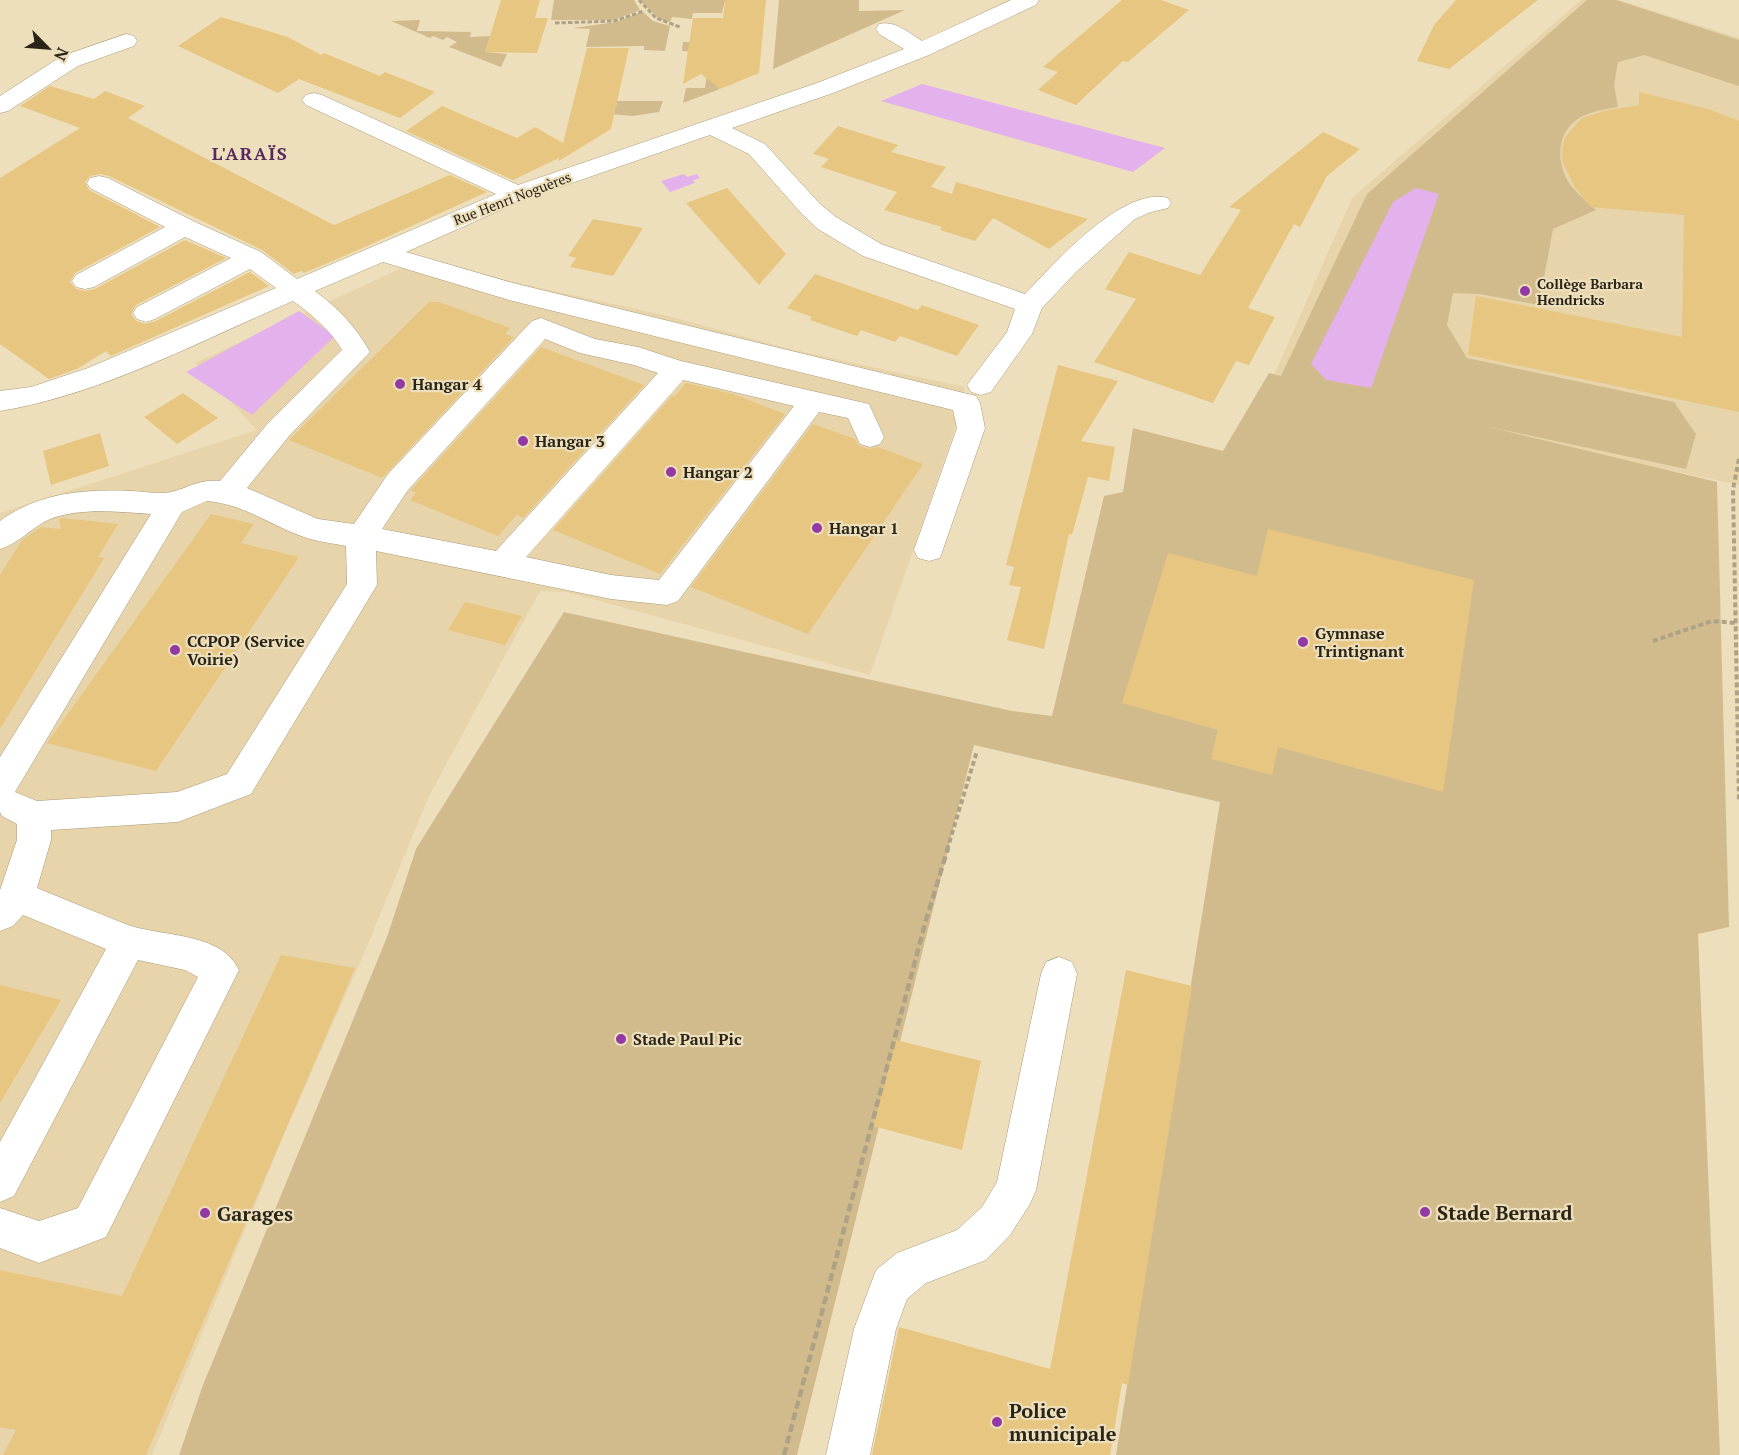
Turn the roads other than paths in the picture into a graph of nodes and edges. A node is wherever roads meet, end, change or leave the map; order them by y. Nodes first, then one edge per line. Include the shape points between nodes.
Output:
1 (1028, 0) edge
2 (887, 29) dead end
3 (126, 41) dead end
4 (921, 50) junction
5 (314, 100) dead end
6 (0, 106) edge
7 (714, 128) junction
8 (99, 183) dead end
9 (517, 194) junction
10 (1160, 203) dead end
11 (184, 227) junction
12 (382, 253) junction
13 (252, 258) junction
14 (85, 281) dead end
15 (296, 290) junction
16 (438, 290) dead end
17 (1030, 305) junction
18 (146, 312) dead end
19 (541, 327) junction
20 (677, 369) junction
21 (981, 385) dead end
22 (813, 399) junction
23 (0, 401) edge
24 (870, 436) dead end
25 (227, 492) junction
26 (172, 504) junction
27 (361, 537) junction
28 (0, 538) edge
29 (929, 550) dead end
30 (502, 564) junction
31 (0, 787) edge
32 (0, 800) edge
33 (34, 816) junction
34 (8, 905) edge
35 (129, 942) junction
36 (1059, 974) dead end
37 (0, 1182) edge
38 (0, 1228) edge
39 (848, 1455) edge

1 - 4 street, Rue Henri Noguères
2 - 4 street
3 - 6 street via 70,61
4 - 7 street, Rue Henri Noguères
5 - 9 street
7 - 9 street, Rue Henri Noguères
7 - 17 street via 757,149 811,210 872,250
8 - 11 street
9 - 12 street, Rue Henri Noguères
10 - 17 street via 1126,214
11 - 13 street
11 - 14 street
12 - 15 street, Rue Henri Noguères
12 - 29 street via 509,291 966,404 971,428
13 - 15 street
13 - 18 street
15 - 23 street, Rue Henri Noguères via 98,375 33,396
15 - 25 street via 321,309 348,337 356,352 279,429
16 - 19 street via 517,315
17 - 21 street via 1019,334
19 - 20 street via 590,347 638,356
19 - 27 street via 398,482
20 - 22 street
20 - 30 street
22 - 24 street via 859,411
22 - 30 street via 667,593 612,587
25 - 26 street via 205,490
25 - 27 street via 313,529
26 - 28 street via 59,505 19,521
26 - 31 street
27 - 30 street
27 - 33 street via 362,585 239,783 178,807
32 - 33 street
33 - 34 street via 34,840
34 - 35 street
35 - 37 street
35 - 38 street via 191,954 221,970 92,1223 39,1242
36 - 39 street via 1016,1190 996,1221 970,1245 912,1269 891,1285 874,1329

